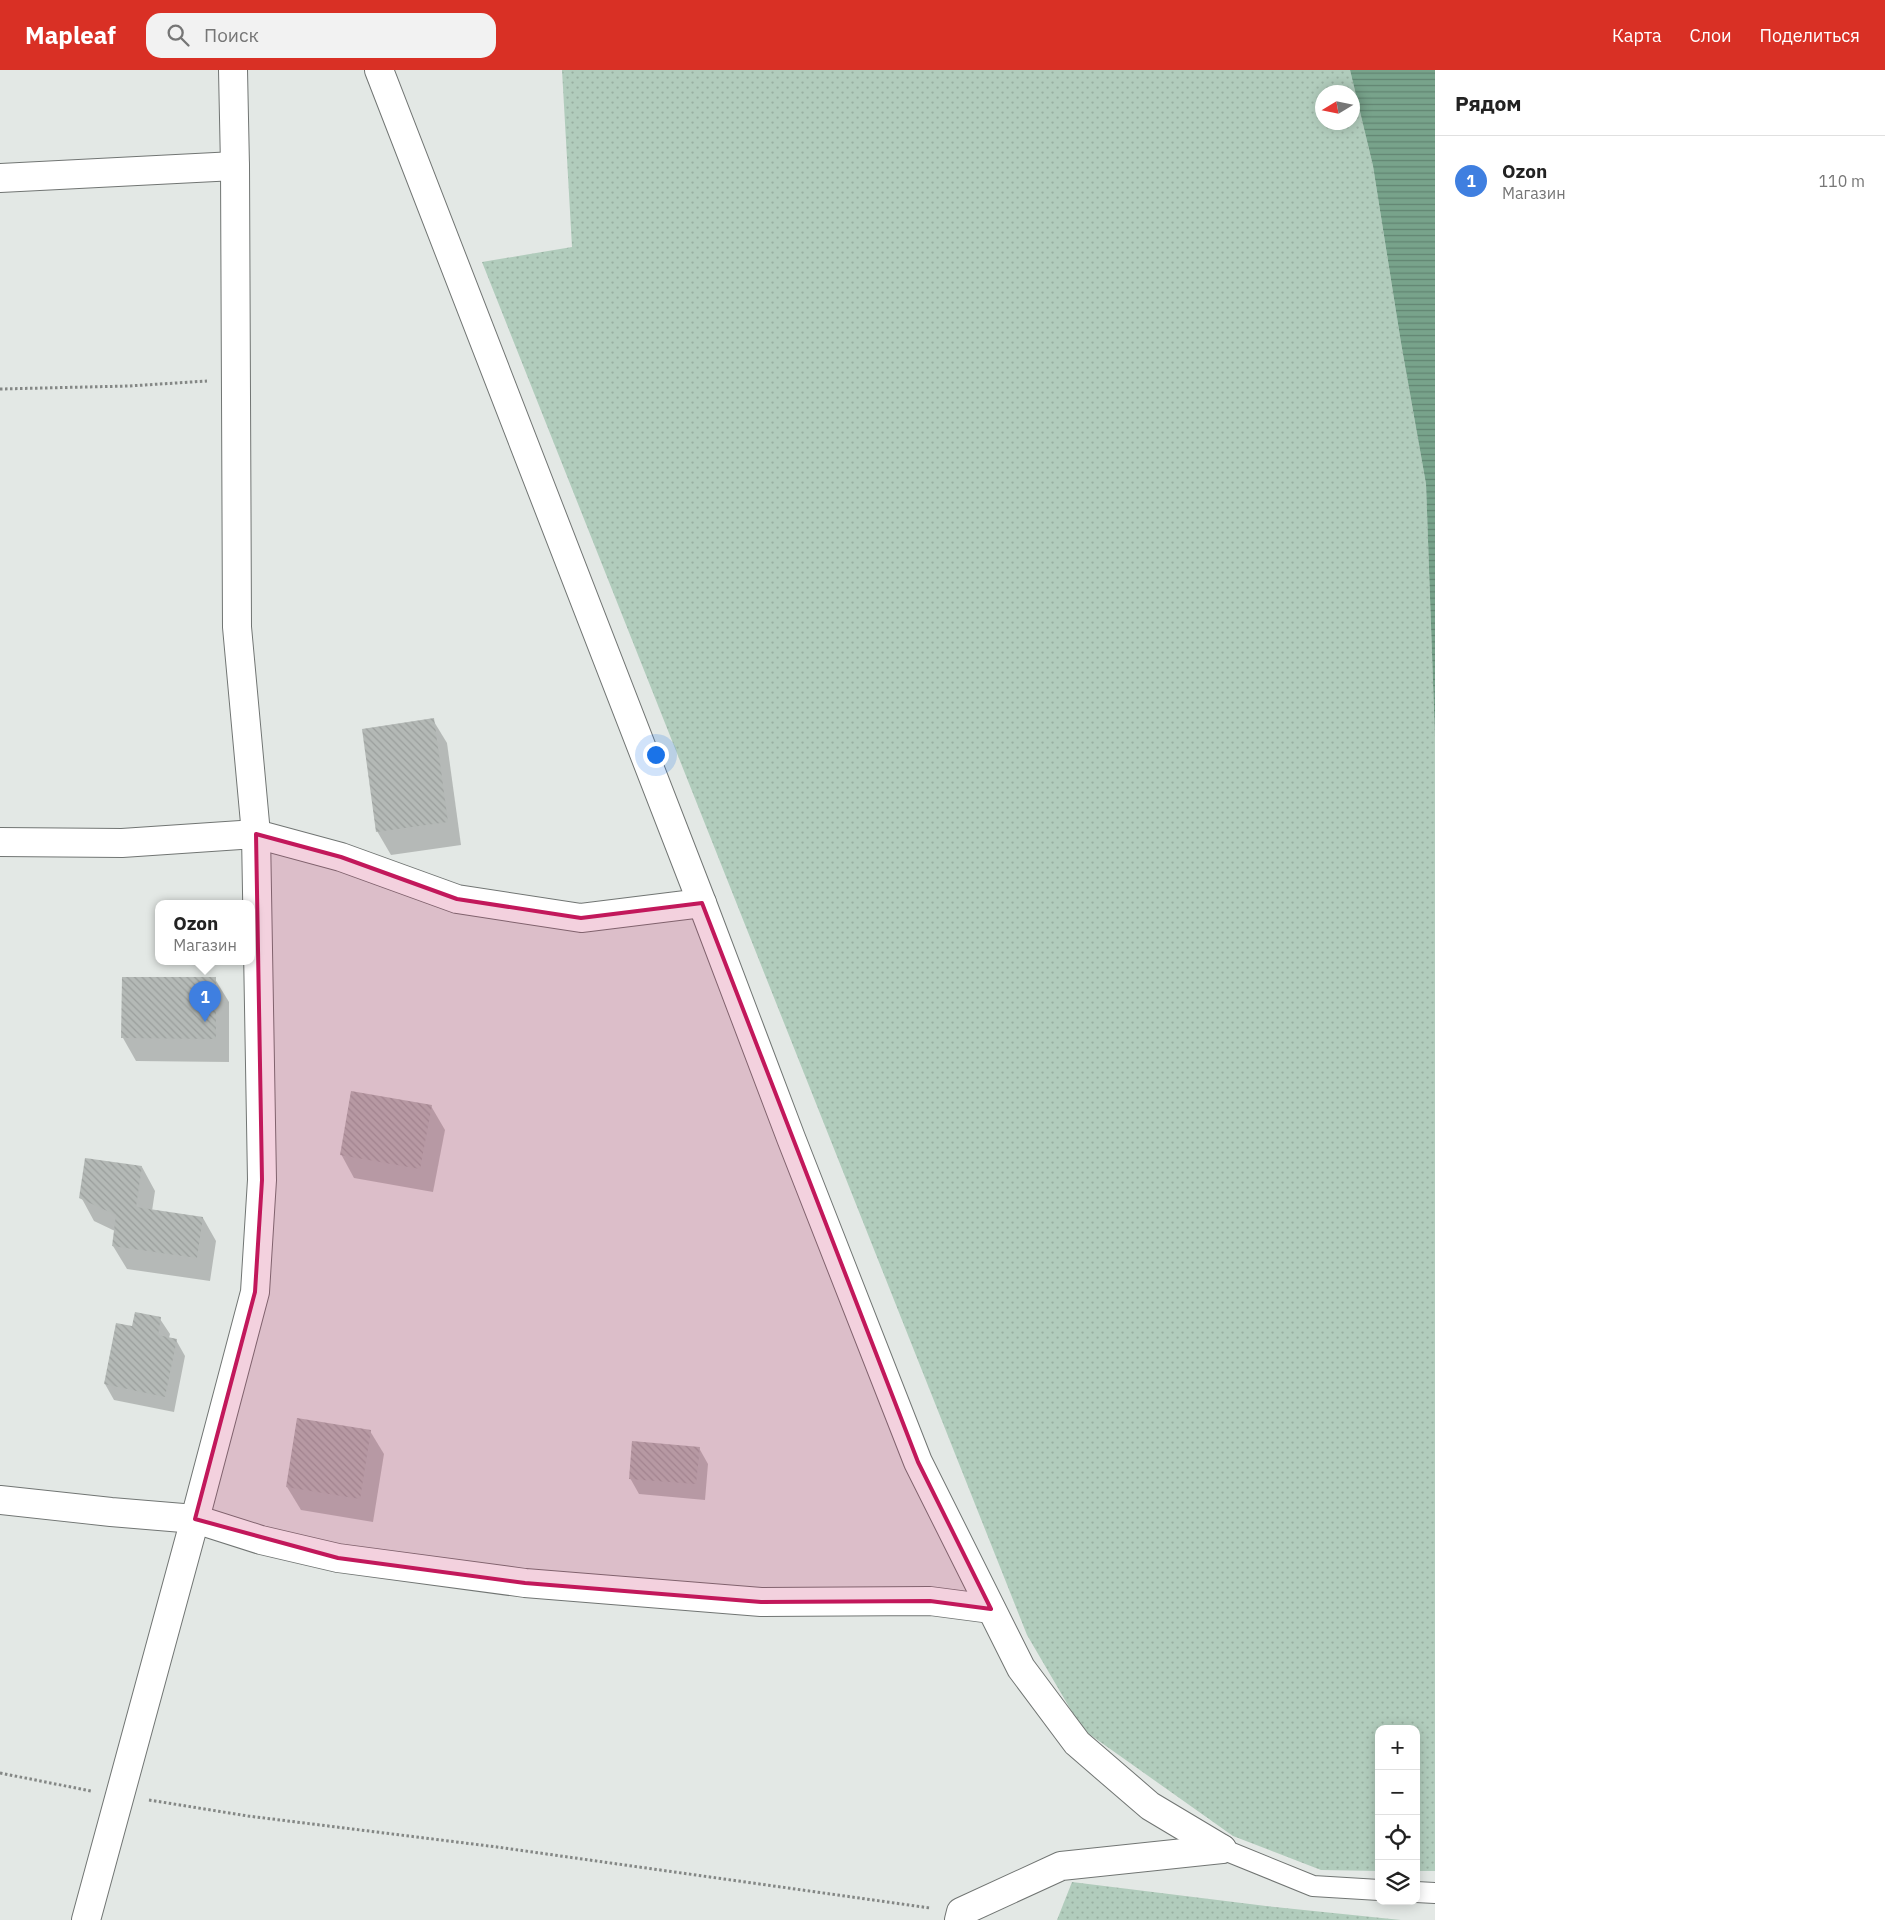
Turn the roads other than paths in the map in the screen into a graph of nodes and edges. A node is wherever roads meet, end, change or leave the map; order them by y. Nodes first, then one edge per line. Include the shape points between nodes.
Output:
1 (233, 70) edge
2 (379, 70) edge
3 (235, 166) junction
4 (0, 178) edge
5 (256, 834) junction
6 (0, 842) edge
7 (702, 903) junction
8 (0, 1500) edge
9 (195, 1519) junction
10 (991, 1609) junction
11 (1222, 1849) junction
12 (1375, 1890) edge
13 (1420, 1892) edge
14 (1435, 1893) edge
15 (959, 1917) edge
16 (86, 1920) edge

1 - 3 street
2 - 7 street
3 - 4 street
3 - 5 street via 237,628
5 - 6 street via 122,843
5 - 7 street via 341,857 457,899 533,911 581,918
5 - 9 street via 262,1180 254,1292
7 - 10 street via 918,1462
8 - 9 street
9 - 10 street via 261,1540 338,1558 525,1583 761,1602 930,1601
9 - 16 street
10 - 11 street via 1021,1668 1076,1743 1150,1806
11 - 12 lane via 1312,1886
11 - 15 street via 1061,1866
13 - 14 lane

